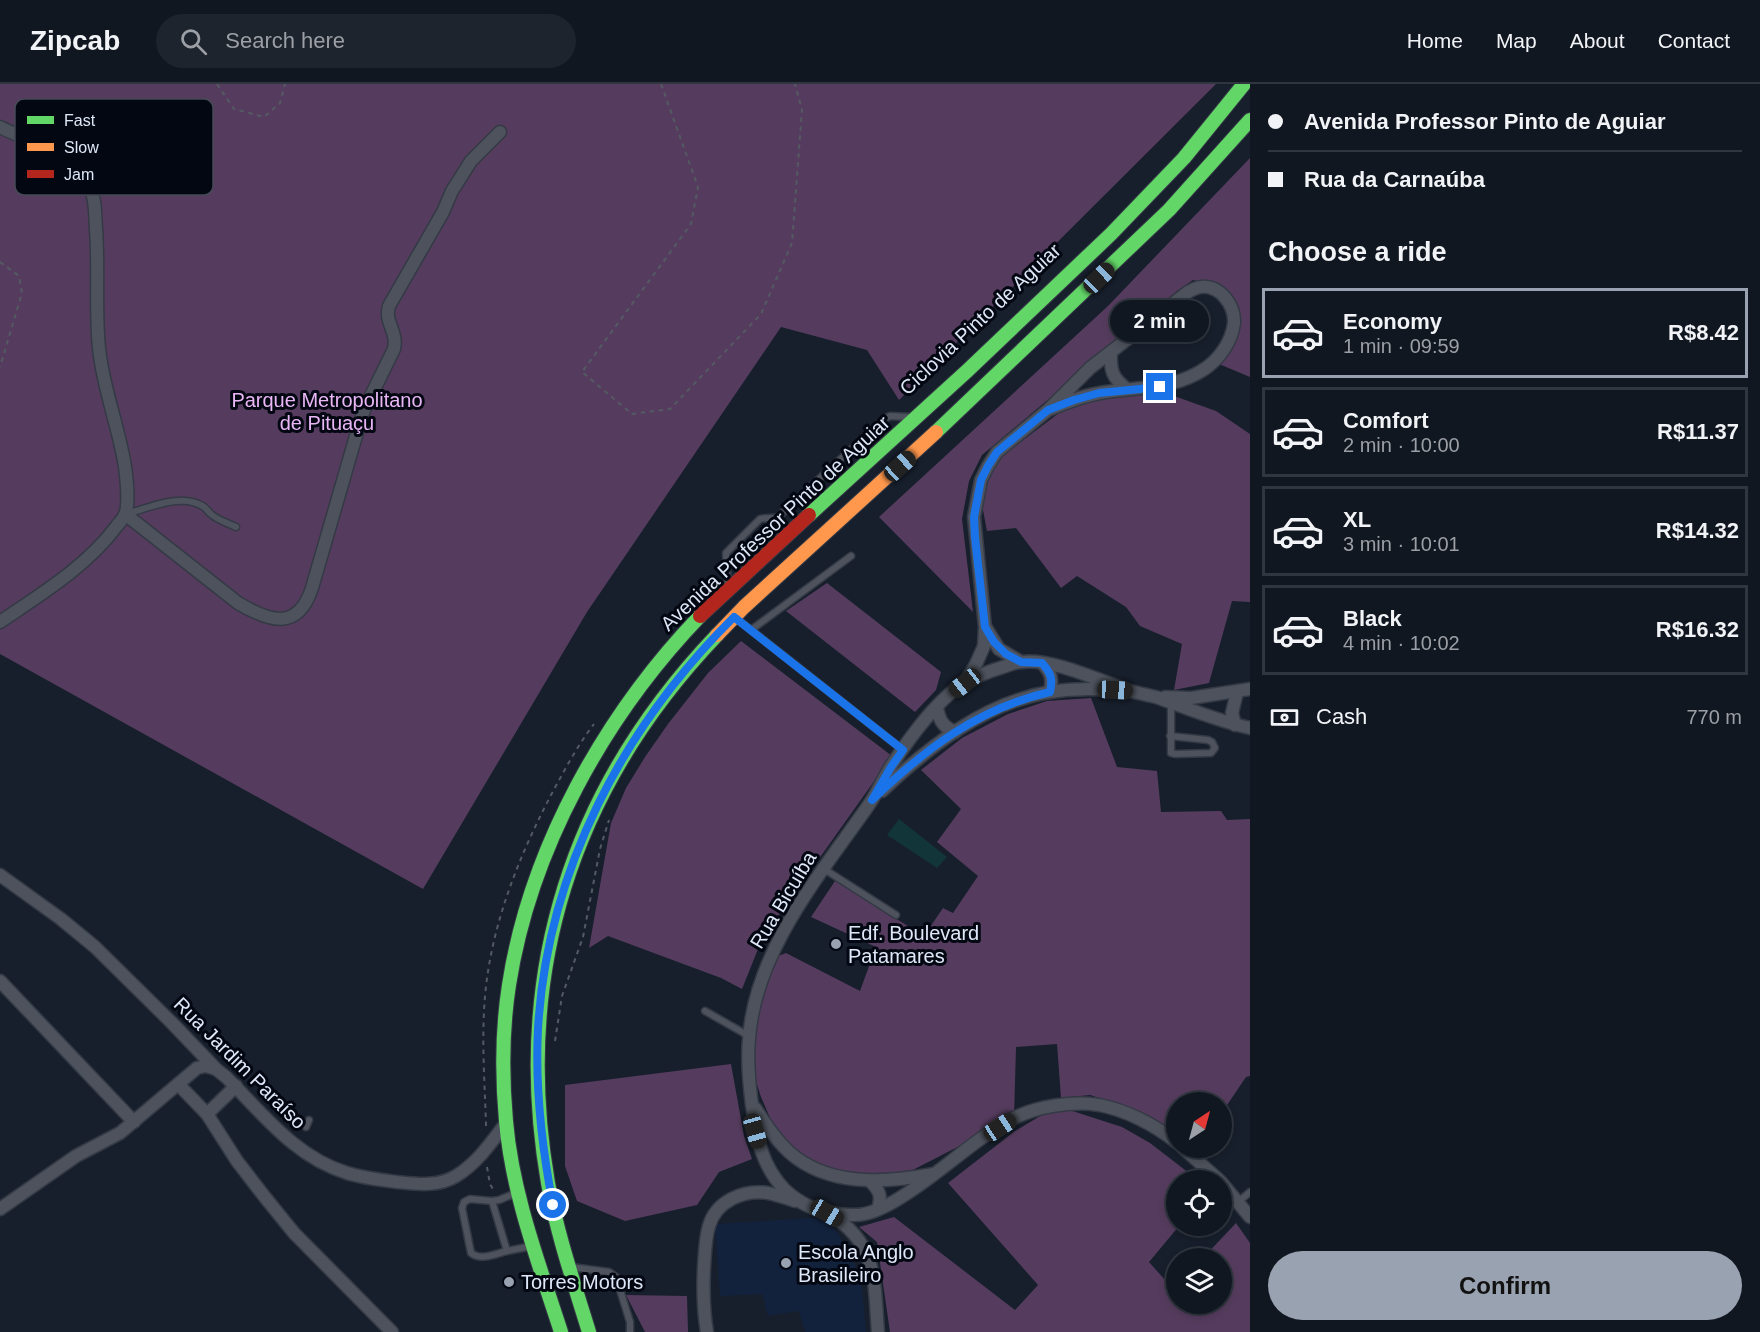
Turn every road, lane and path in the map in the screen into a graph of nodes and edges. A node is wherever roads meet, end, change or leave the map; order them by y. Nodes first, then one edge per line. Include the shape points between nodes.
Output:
1 (216, 84) edge
2 (285, 84) edge
3 (662, 84) edge
4 (795, 84) edge
5 (1244, 84) edge
6 (1250, 120) edge
7 (0, 127) edge
8 (500, 132) dead end
9 (15, 133) edge
10 (93, 195) edge
11 (0, 262) edge
12 (1110, 351) junction
13 (0, 367) edge
14 (1127, 389) junction
15 (1048, 410) junction
16 (916, 417) junction
17 (125, 514) junction
18 (236, 527) dead end
19 (851, 556) dead end
20 (728, 589) junction
21 (734, 617) junction
22 (0, 622) edge
23 (985, 627) junction
24 (751, 630) junction
25 (1021, 662) junction
26 (1042, 663) junction
27 (965, 683) junction
28 (1250, 689) edge
29 (1129, 690) junction
30 (1050, 692) junction
31 (1237, 692) junction
32 (1155, 697) junction
33 (1171, 703) junction
34 (937, 707) junction
35 (596, 722) dead end
36 (1235, 725) junction
37 (1250, 728) edge
38 (955, 732) junction
39 (1170, 736) junction
40 (903, 750) junction
41 (872, 800) junction
42 (610, 819) dead end
43 (824, 869) junction
44 (0, 875) edge
45 (896, 915) dead end
46 (0, 981) edge
47 (705, 1011) dead end
48 (749, 1036) junction
49 (555, 1043) dead end
50 (216, 1069) junction
51 (178, 1084) junction
52 (236, 1086) junction
53 (752, 1102) junction
54 (207, 1114) junction
55 (309, 1120) dead end
56 (134, 1122) junction
57 (506, 1123) junction
58 (306, 1127) dead end
59 (486, 1130) dead end
60 (1166, 1133) edge
61 (484, 1152) junction
62 (789, 1152) junction
63 (1194, 1158) edge
64 (769, 1170) junction
65 (1208, 1170) edge
66 (938, 1173) junction
67 (870, 1181) junction
68 (520, 1192) junction
69 (1250, 1192) edge
70 (1232, 1196) edge
71 (495, 1200) junction
72 (801, 1203) junction
73 (1238, 1203) junction
74 (0, 1209) edge
75 (878, 1209) junction
76 (827, 1213) junction
77 (1250, 1217) edge
78 (535, 1246) junction
79 (507, 1251) junction
80 (569, 1267) junction
81 (392, 1332) edge
82 (561, 1332) edge
83 (589, 1332) edge
84 (630, 1332) edge
85 (707, 1332) edge
86 (878, 1332) edge

1 - 2 path via 234,109 264,117 280,103
3 - 4 path via 698,187 691,224 582,372 632,414 670,408 761,314 792,243 802,110
5 - 16 main road, Avenida Professor Pinto de Aguiar via 1184,159 1112,234
6 - 21 main road, Avenida Professor Pinto de Aguiar via 1127,251 933,436
7 - 9 street
8 - 17 street via 471,162 452,191 389,306 394,349 364,410 312,588 301,611 281,619 253,612
10 - 17 street via 98,247 99,346 123,455 127,481
11 - 13 path via 19,276 22,293
12 - 14 street via 1113,373
12 - 14 street via 1199,287 1219,292 1233,310 1231,336 1206,368 1175,384
12 - 15 street
14 - 15 street via 1082,397
15 - 23 street via 997,452 981,480 974,517
16 - 20 main road, Avenida Professor Pinto de Aguiar
16 - 20 lane via 884,419 778,517 760,519 726,553
17 - 18 lane via 165,503 187,502 204,507
17 - 22 street via 98,548 71,572
19 - 24 lane
20 - 57 main road, Avenida Professor Pinto de Aguiar via 661,660 602,741 555,830 535,878 519,930 505,1010
21 - 24 lane
21 - 80 main road, Avenida Professor Pinto de Aguiar via 680,675 623,756 581,844 551,939 537,1052 545,1162
23 - 25 street via 999,649
23 - 27 street via 984,646
24 - 40 lane
25 - 26 street, Rua Bicuíba
25 - 27 street, Rua Bicuíba
26 - 29 street, Rua Bicuíba
26 - 30 street via 1051,676
27 - 34 street, Rua Bicuíba
28 - 31 street, Rua Bicuíba
29 - 30 street, Rua Bicuíba
29 - 32 street, Rua Bicuíba
30 - 38 street, Rua Bicuíba via 1016,700
31 - 32 street, Rua Bicuíba via 1191,698
31 - 36 street via 1232,713
32 - 33 street, Rua Bicuíba
33 - 36 street, Rua Bicuíba
33 - 39 lane
34 - 38 street via 942,723
34 - 40 street, Rua Bicuíba
35 - 59 path via 563,772 537,822 498,925 484,1010
36 - 37 street, Rua Bicuíba
38 - 41 street, Rua Bicuíba via 923,754
39 - 39 lane via 1208,740 1215,748 1211,753 1174,754 1170,752
40 - 41 street, Rua Bicuíba
41 - 43 street, Rua Bicuíba
42 - 49 path via 600,849 583,937 562,996
43 - 45 lane
43 - 48 street, Rua Bicuíba via 768,960
44 - 50 street, Rua Jardim Paraíso via 95,947
46 - 56 street
47 - 48 lane
48 - 53 street, Rua Bicuíba
50 - 51 street via 197,1068
50 - 52 street, Rua Jardim Paraíso
51 - 54 street
51 - 56 street
52 - 54 street
52 - 61 street, Rua Jardim Paraíso via 281,1135 299,1149 347,1173 433,1184 456,1176
53 - 62 street, Rua Bicuíba
53 - 64 street, Rua Bicuíba via 755,1131
54 - 81 street via 237,1161 294,1233
55 - 58 lane
56 - 74 street via 76,1156
57 - 61 street, Rua Jardim Paraíso
57 - 68 main road, Avenida Professor Pinto de Aguiar
60 - 66 street, Rua Bicuíba via 1099,1105 1057,1106 1014,1118
61 - 71 path
62 - 64 street via 776,1156
62 - 67 street, Rua Bicuíba via 833,1176
63 - 65 street
64 - 72 street, Rua Bicuíba
66 - 67 street, Rua Bicuíba
66 - 75 street, Rua Bicuíba
67 - 75 street via 880,1194
68 - 71 lane
68 - 78 main road, Avenida Professor Pinto de Aguiar
69 - 73 lane
70 - 73 street
71 - 79 lane
71 - 79 lane via 464,1202 471,1253 481,1257
72 - 76 street, Rua Bicuíba
72 - 85 street via 751,1193 737,1196 715,1213 709,1225 704,1263
73 - 77 street
75 - 76 street, Rua Bicuíba via 858,1215
76 - 86 street via 852,1230 866,1253 874,1284
78 - 79 lane
78 - 82 main road, Avenida Professor Pinto de Aguiar
80 - 83 main road, Avenida Professor Pinto de Aguiar
80 - 84 lane via 609,1272 616,1277

